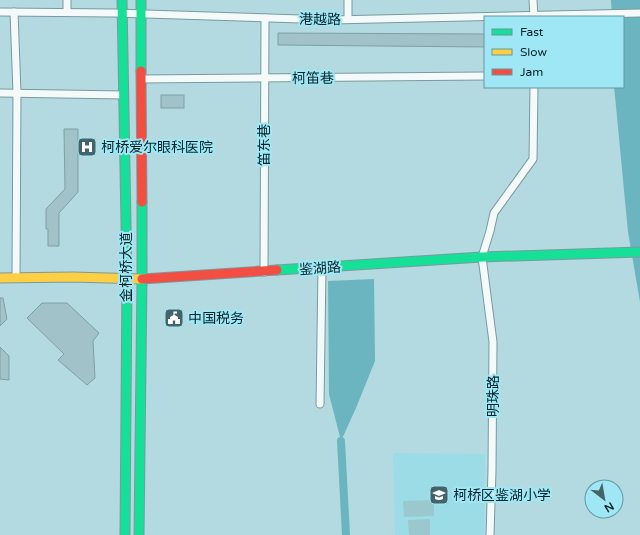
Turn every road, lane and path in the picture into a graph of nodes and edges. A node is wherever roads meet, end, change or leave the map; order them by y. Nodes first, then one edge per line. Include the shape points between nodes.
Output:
1 (67, 0) edge
2 (122, 0) edge
3 (141, 0) edge
4 (348, 0) edge
5 (533, 0) edge
6 (0, 12) edge
7 (14, 12) junction
8 (67, 12) junction
9 (122, 13) junction
10 (640, 13) edge
11 (141, 14) junction
12 (534, 16) edge
13 (484, 17) edge
14 (265, 18) junction
15 (348, 19) junction
16 (484, 76) edge
17 (265, 78) junction
18 (141, 79) junction
19 (534, 88) edge
20 (0, 93) edge
21 (17, 94) junction
22 (124, 95) junction
23 (640, 252) edge
24 (482, 257) junction
25 (322, 268) junction
26 (264, 272) junction
27 (0, 278) edge
28 (16, 278) junction
29 (127, 279) junction
30 (142, 279) junction
31 (320, 404) dead end
32 (124, 535) edge
33 (139, 535) edge
34 (490, 535) edge

1 - 8 street
2 - 9 main road, 金柯桥大道
3 - 11 main road, 金柯桥大道
4 - 15 street
5 - 12 street
6 - 7 street, 港越路
7 - 8 street, 港越路
7 - 21 street
8 - 9 street, 港越路
9 - 11 street, 港越路
9 - 22 main road, 金柯桥大道
10 - 12 street, 港越路
11 - 14 street, 港越路
11 - 18 main road, 金柯桥大道
13 - 15 street, 港越路
14 - 15 street, 港越路
14 - 17 street, 笛东巷
16 - 17 street, 柯笛巷
17 - 18 street, 柯笛巷
17 - 26 street, 笛东巷
18 - 30 main road, 金柯桥大道
19 - 24 street via 533,159 494,214
20 - 21 street
21 - 22 street
21 - 28 street
22 - 29 main road, 金柯桥大道
23 - 24 main road, 鉴湖路
24 - 25 main road, 鉴湖路
24 - 34 street, 明珠路 via 493,342
25 - 26 main road, 鉴湖路
25 - 31 street
26 - 30 main road, 鉴湖路
27 - 28 main road, 鉴湖路
28 - 29 main road, 鉴湖路
29 - 30 main road, 鉴湖路
29 - 32 main road, 金柯桥大道
30 - 33 main road, 金柯桥大道

